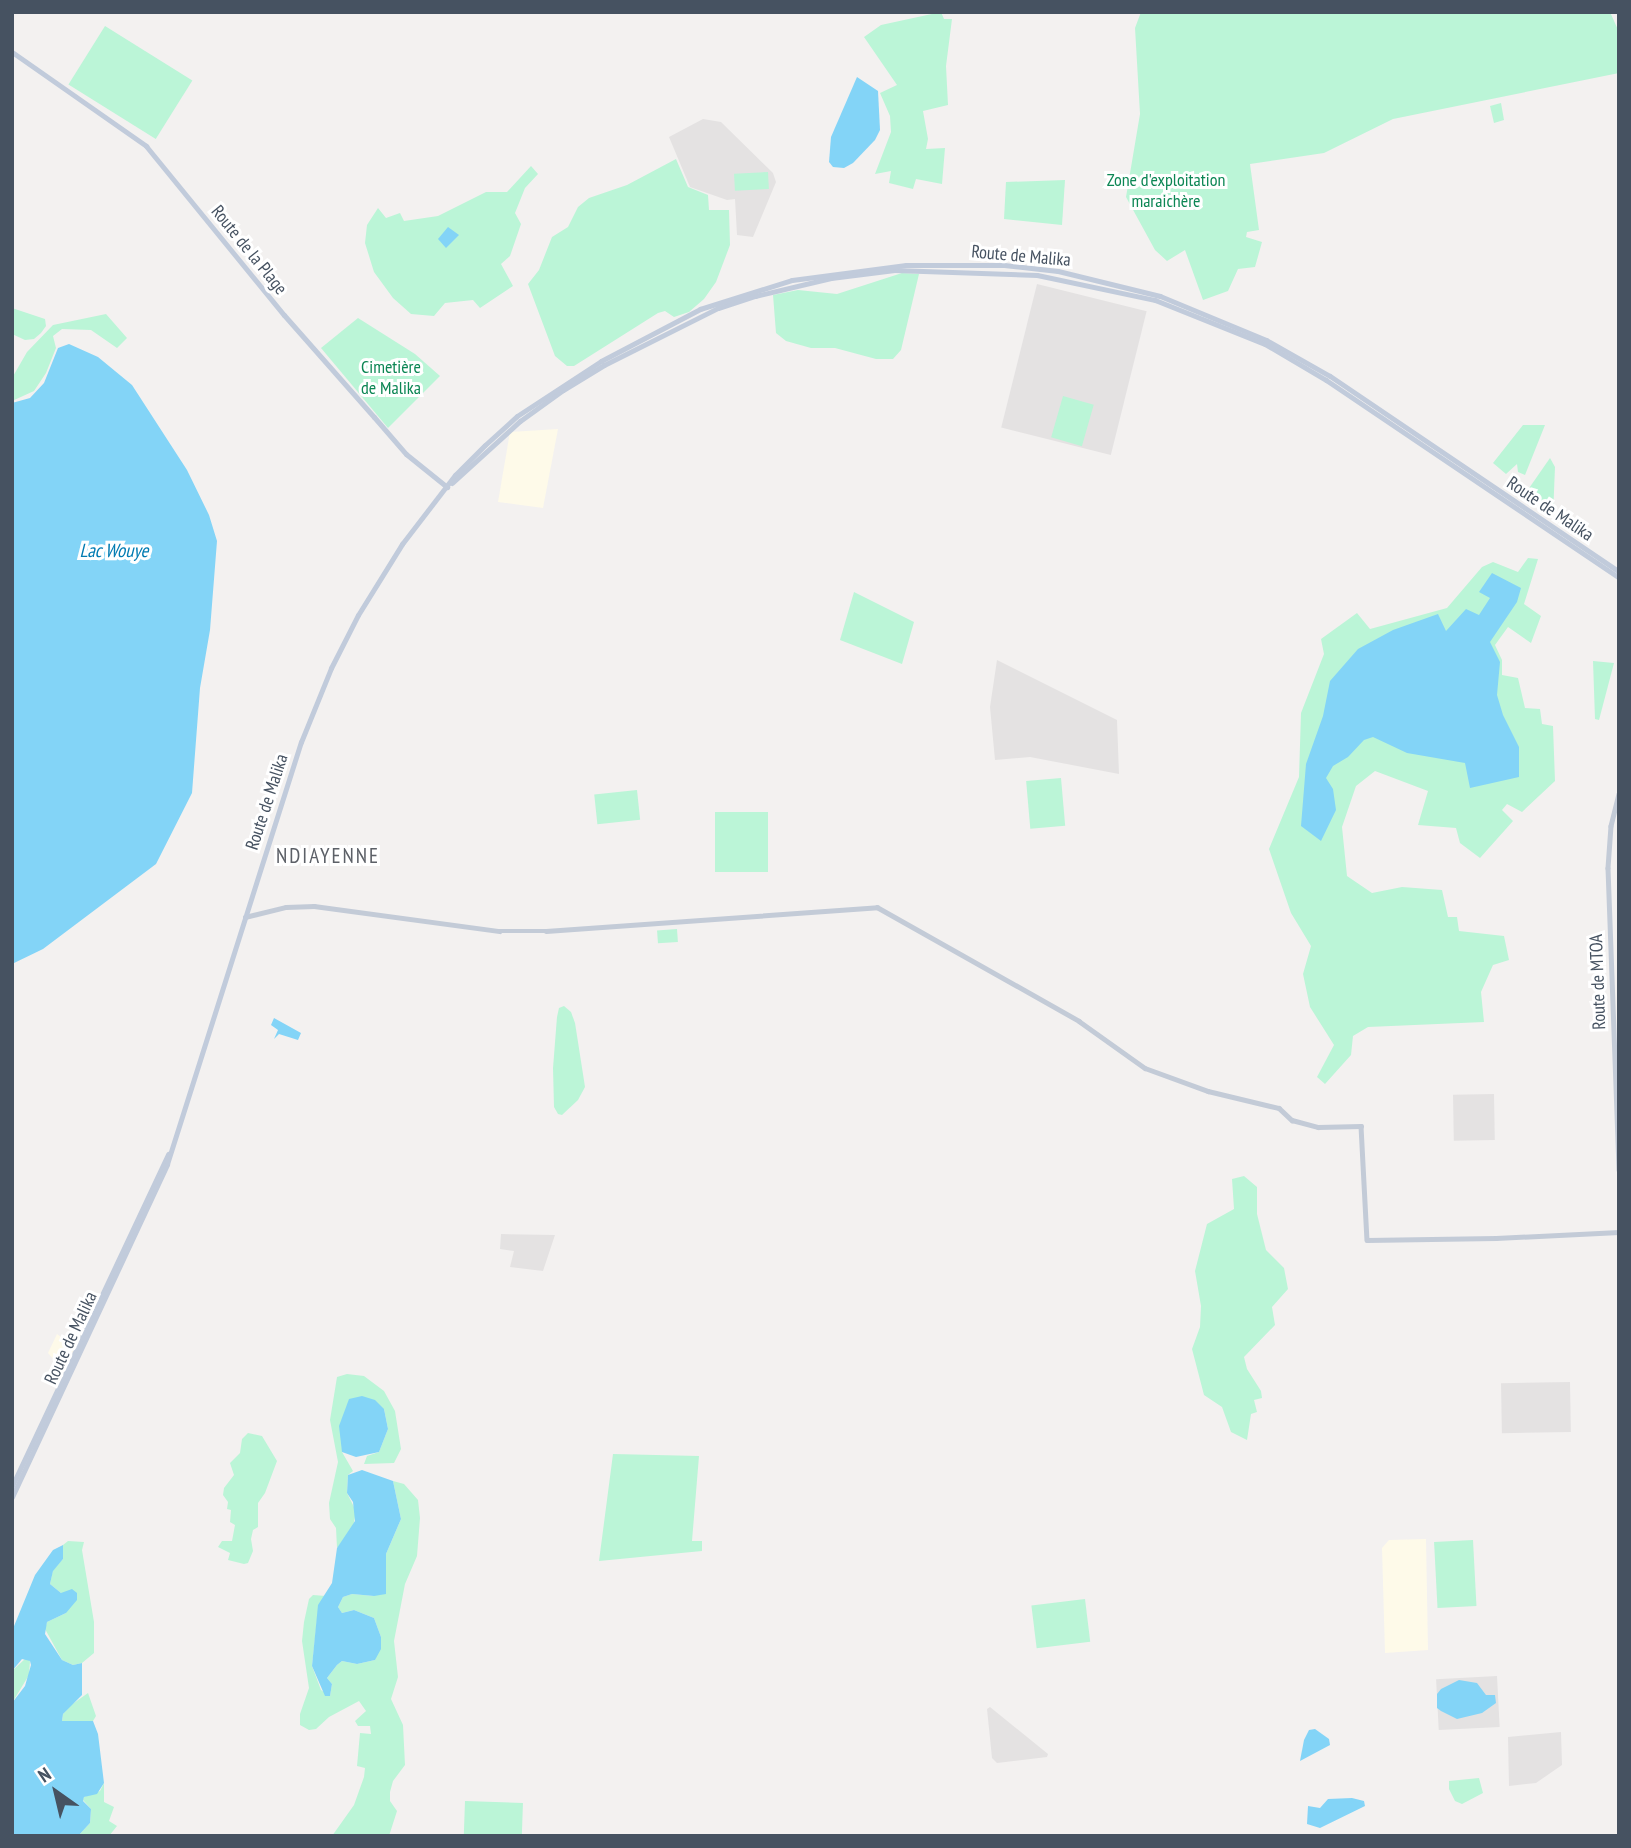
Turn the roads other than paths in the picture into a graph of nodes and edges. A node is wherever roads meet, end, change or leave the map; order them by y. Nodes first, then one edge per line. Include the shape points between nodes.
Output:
1 (12, 52) edge
2 (447, 487) junction
3 (1619, 572) edge
4 (1619, 578) edge
5 (1619, 794) edge
6 (245, 917) junction
7 (170, 1152) junction
8 (1619, 1170) edge
9 (1619, 1232) edge
10 (12, 1486) edge
11 (12, 1497) edge

1 - 2 main road, Route de la Plage via 146,146 400,448
2 - 3 main road, Route de Malika via 485,445 564,383 700,309 792,280 846,271 905,265 1004,265 1058,271 1150,293 1256,335 1330,376
2 - 4 main road, Route de Malika via 520,421 563,390 718,308 831,278 885,271 1037,275 1155,300 1265,344 1326,380
2 - 6 main road, Route de Malika via 401,544 331,668 301,742
5 - 8 street, Route de MTOA via 1608,868
6 - 7 main road, Route de Malika
6 - 9 street via 314,906 525,931 877,907 1079,1021 1146,1068 1208,1091 1279,1108 1292,1120 1318,1127 1362,1126 1367,1240
7 - 10 main road, Route de Malika
7 - 11 main road, Route de Malika

